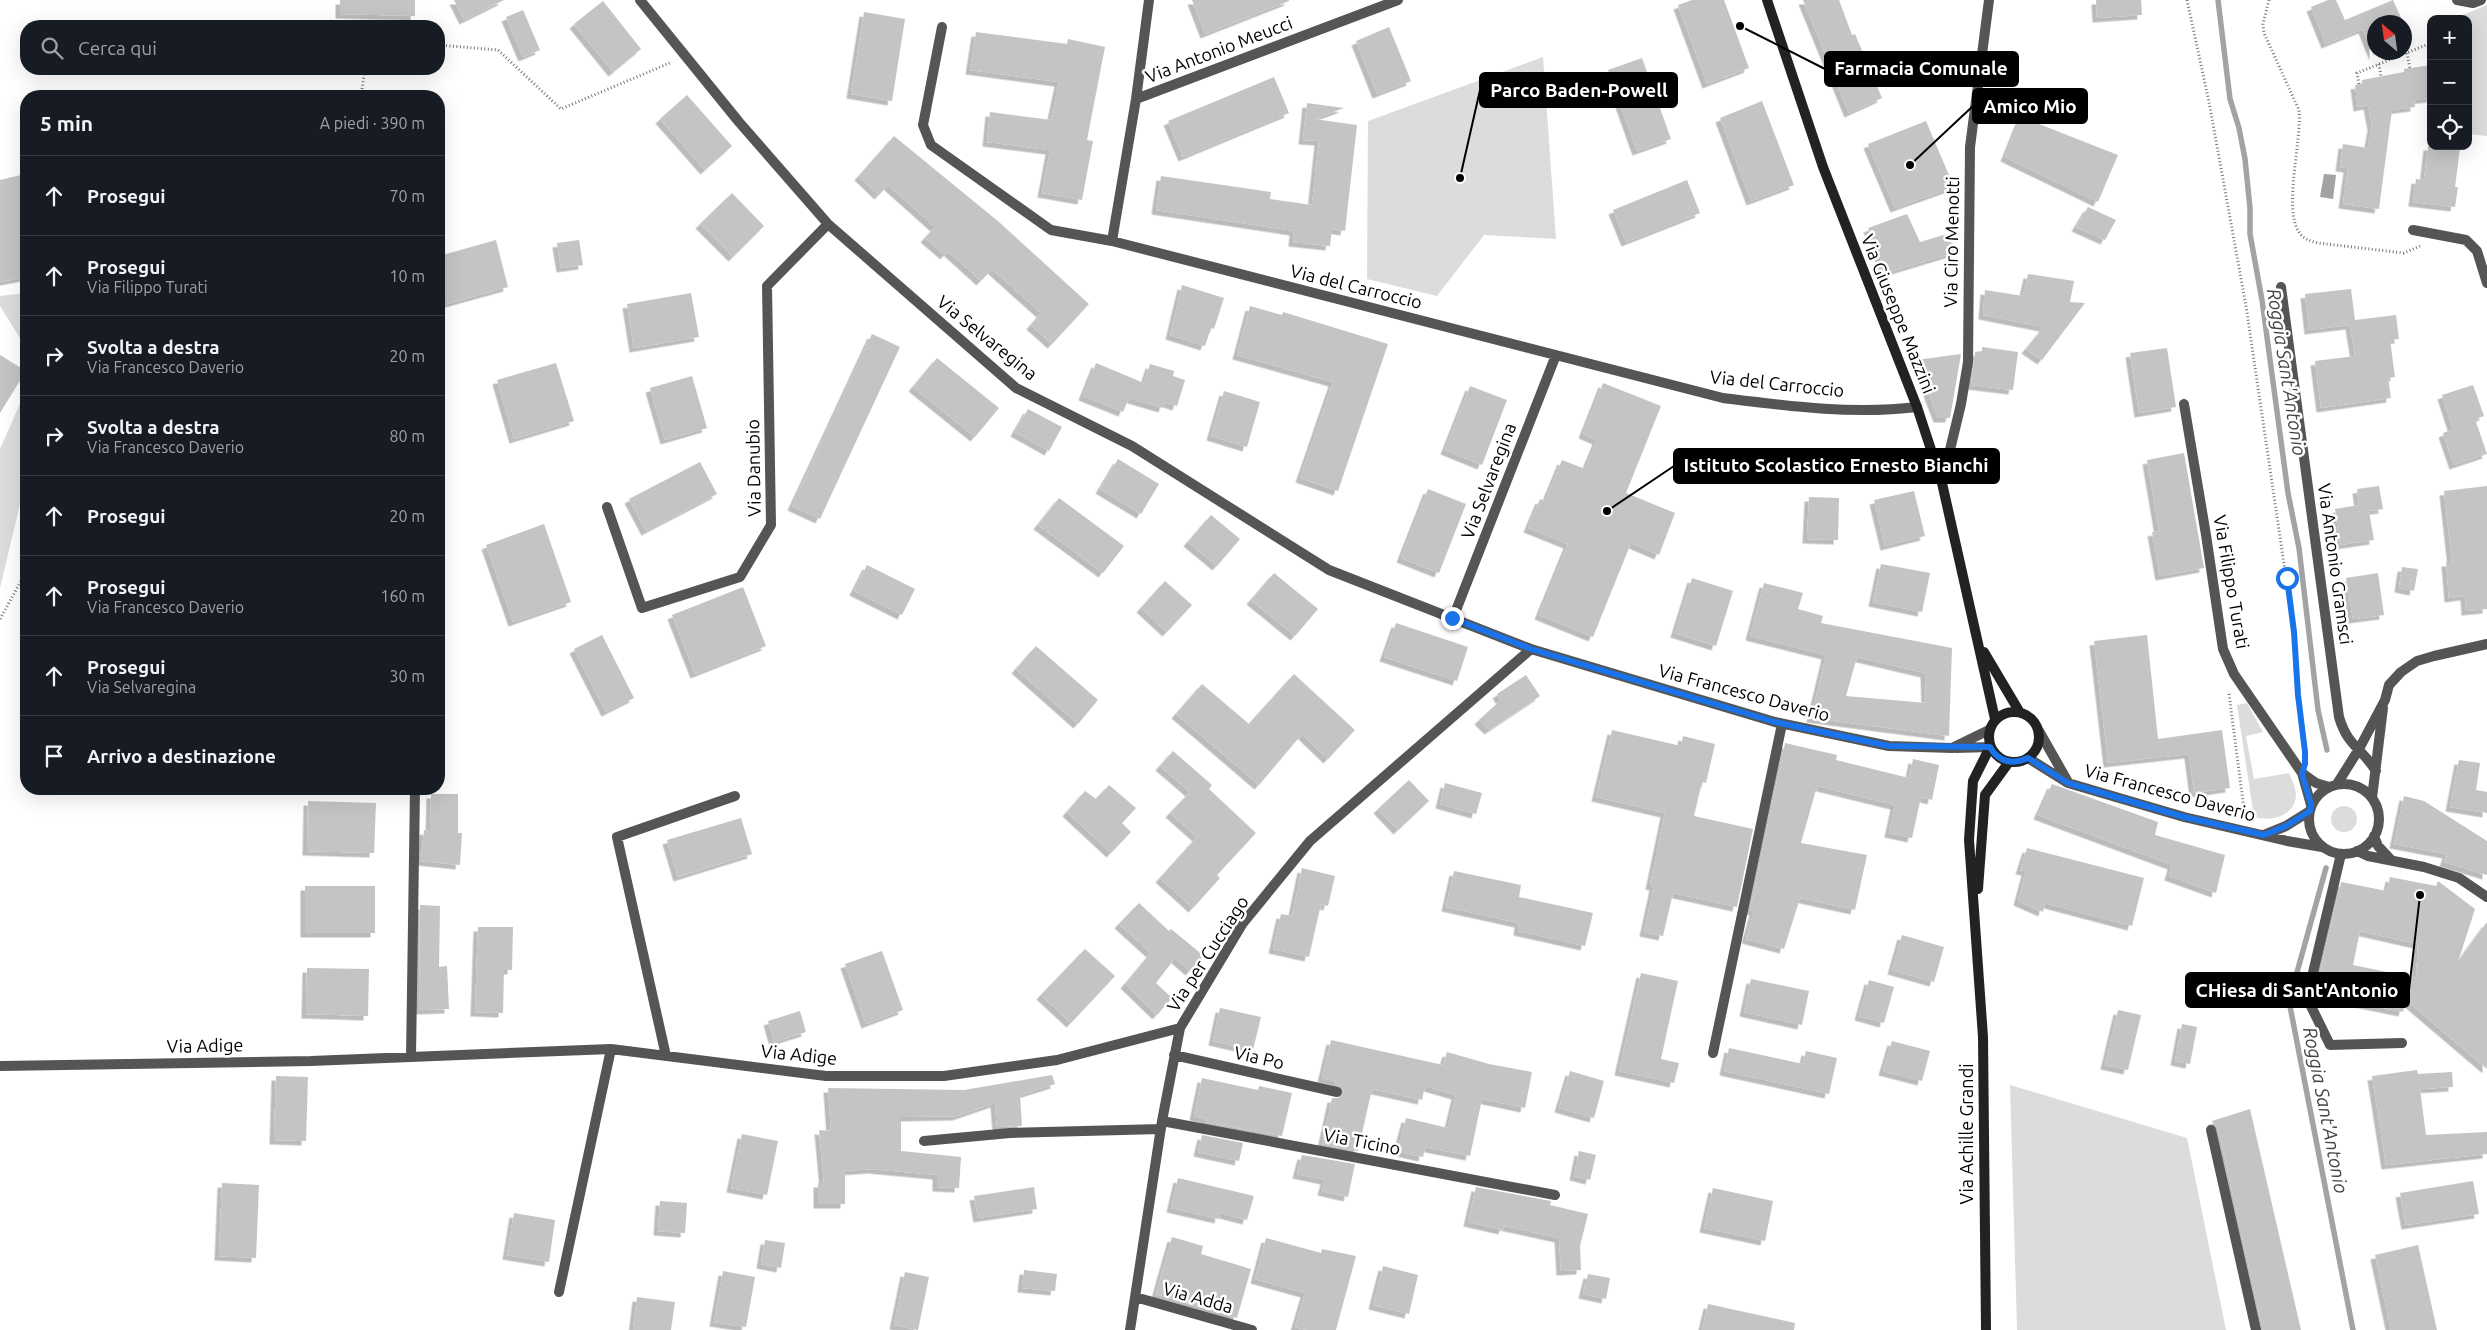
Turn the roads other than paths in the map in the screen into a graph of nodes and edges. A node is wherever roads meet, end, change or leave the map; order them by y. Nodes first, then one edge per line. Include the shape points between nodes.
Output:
1 (640, 0) edge
2 (1149, 0) edge
3 (1398, 0) edge
4 (1768, 0) edge
5 (1989, 0) edge
6 (2457, 0) edge
7 (2481, 0) edge
8 (942, 28) dead end
9 (1136, 99) junction
10 (828, 224) junction
11 (2413, 230) dead end
12 (1112, 241) junction
13 (2487, 283) edge
14 (2281, 287) dead end
15 (1556, 355) junction
16 (2184, 404) dead end
17 (1917, 407) junction
18 (1942, 483) junction
19 (607, 507) dead end
20 (1452, 618) junction
21 (2487, 644) edge
22 (1979, 645) junction
23 (1531, 649) junction
24 (2384, 700) junction
25 (2019, 711) junction
26 (1995, 719) junction
27 (1782, 724) junction
28 (1988, 730) junction
29 (2039, 731) junction
30 (1990, 747) junction
31 (1952, 748) junction
32 (2358, 749) junction
33 (2028, 758) junction
34 (2009, 762) junction
35 (2376, 771) junction
36 (2302, 774) junction
37 (2068, 783) junction
38 (2333, 786) junction
39 (415, 795) edge
40 (735, 796) dead end
41 (2372, 798) junction
42 (2310, 808) junction
43 (2264, 835) junction
44 (2374, 836) junction
45 (2322, 847) junction
46 (2357, 851) junction
47 (2341, 854) junction
48 (2391, 860) junction
49 (2487, 897) edge
50 (1976, 938) junction
51 (1180, 1028) junction
52 (2402, 1043) dead end
53 (611, 1049) junction
54 (1713, 1053) dead end
55 (1174, 1055) junction
56 (666, 1056) junction
57 (411, 1057) junction
58 (0, 1066) edge
59 (1337, 1092) dead end
60 (1161, 1125) junction
61 (2210, 1130) dead end
62 (924, 1141) dead end
63 (1555, 1195) dead end
64 (559, 1292) dead end
65 (1135, 1297) junction
66 (1130, 1330) edge
67 (1252, 1330) edge
68 (1986, 1330) edge
69 (2256, 1330) edge

1 - 10 street, Via Selvaregina via 739,122
2 - 9 street
3 - 9 street, Via Antonio Meucci
4 - 17 main road, Via Giuseppe Mazzini via 1823,168
5 - 18 street, Via Ciro Menotti via 1970,147 1968,362
6 - 7 street via 2473,3
8 - 12 street, Via del Carroccio via 923,125 931,145 1051,230
9 - 12 street
10 - 19 street, Via Danubio via 767,286 771,525 740,578 642,608
10 - 20 street, Via Selvaregina via 1016,388 1132,446 1329,570
11 - 13 street via 2466,240 2477,251
12 - 15 street, Via del Carroccio
14 - 32 street, Via Antonio Gramsci via 2339,717 2344,734
15 - 17 street, Via del Carroccio via 1723,398 1809,408 1894,410
15 - 20 street, Via Selvaregina
16 - 36 street, Via Filippo Turati via 2223,649 2234,674
17 - 18 main road, Via Giuseppe Mazzini
18 - 22 main road, Via Giuseppe Mazzini
20 - 23 street, Via Selvaregina
21 - 24 street via 2417,661 2395,678
22 - 25 main road, Via Giuseppe Mazzini
22 - 26 main road, Via Giuseppe Mazzini
23 - 27 street, Via Francesco Daverio
23 - 51 street, Via per Cucciago via 1310,841 1243,923
24 - 32 street
24 - 35 street
25 - 26 main road via 2008,711
25 - 29 main road via 2031,717
26 - 28 main road
27 - 31 street, Via Francesco Daverio via 1889,746
27 - 54 street
28 - 30 main road
28 - 31 street, Via Francesco Daverio
29 - 33 main road via 2039,742
29 - 37 street, Via Francesco Daverio
30 - 31 street, Via Francesco Daverio
30 - 34 main road via 1999,758
30 - 50 main road, Via Achille Grandi via 1980,764 1971,792 1969,840
32 - 35 street, Via Antonio Gramsci via 2368,757
32 - 38 street
33 - 34 main road
33 - 37 street, Via Francesco Daverio
34 - 50 main road, Via Achille Grandi via 1985,794
35 - 41 street
36 - 38 street, Via Filippo Turati via 2316,783
36 - 42 street, Via Filippo Turati
37 - 43 street, Via Francesco Daverio via 2184,817
38 - 41 street via 2356,786
38 - 42 street via 2315,798
39 - 57 street
40 - 56 street via 617,837
41 - 44 street via 2379,817
42 - 43 street, Via Francesco Daverio via 2286,826
42 - 45 street via 2311,830
43 - 45 street, Via Francesco Daverio
44 - 46 street
44 - 48 street via 2378,846
45 - 47 street
46 - 47 street
46 - 48 street
47 - 52 street via 2307,998 2330,1045
48 - 49 street via 2459,878
50 - 68 main road, Via Achille Grandi via 1983,1037
51 - 55 street, Via per Cucciago
51 - 56 street, Via Adige via 1057,1060 944,1076 826,1076
53 - 56 street, Via Adige
53 - 57 street, Via Adige
53 - 64 street
55 - 59 street, Via Po
55 - 60 street, Via per Cucciago
57 - 58 street, Via Adige
60 - 62 street, Via Ticino via 1018,1132
60 - 63 street, Via Ticino
60 - 65 street, Via per Cucciago
61 - 69 street
65 - 66 street, Via per Cucciago
65 - 67 street, Via Adda

